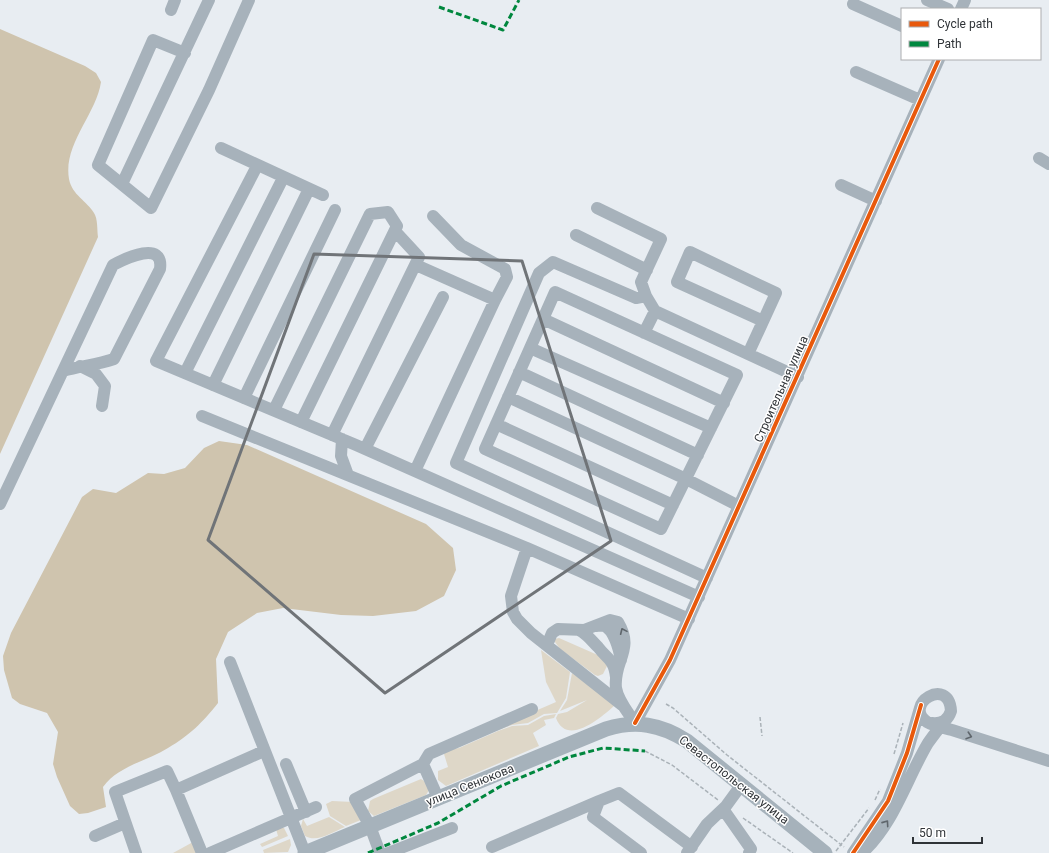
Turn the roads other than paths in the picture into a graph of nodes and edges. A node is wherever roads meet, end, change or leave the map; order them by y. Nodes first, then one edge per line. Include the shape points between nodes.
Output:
1 (209, 0) edge
2 (249, 0) edge
3 (927, 0) edge
4 (853, 4) dead end
5 (946, 8) edge
6 (901, 26) edge
7 (185, 53) junction
8 (939, 60) edge
9 (856, 72) dead end
10 (920, 100) junction
11 (221, 148) dead end
12 (1039, 158) dead end
13 (1049, 164) edge
14 (257, 166) junction
15 (283, 178) junction
16 (122, 184) junction
17 (841, 185) dead end
18 (309, 189) junction
19 (323, 195) dead end
20 (876, 201) junction
21 (597, 208) dead end
22 (335, 210) dead end
23 (433, 216) dead end
24 (395, 231) junction
25 (576, 235) dead end
26 (416, 265) junction
27 (647, 270) junction
28 (646, 296) junction
29 (443, 297) dead end
30 (495, 300) junction
31 (655, 311) junction
32 (543, 319) junction
33 (763, 321) junction
34 (644, 333) junction
35 (530, 348) junction
36 (748, 354) junction
37 (80, 366) junction
38 (63, 371) junction
39 (519, 372) junction
40 (185, 373) junction
41 (798, 377) junction
42 (213, 385) junction
43 (508, 397) junction
44 (244, 398) junction
45 (724, 403) junction
46 (102, 406) dead end
47 (274, 410) junction
48 (202, 416) dead end
49 (301, 422) junction
50 (496, 424) junction
51 (711, 428) junction
52 (337, 437) junction
53 (365, 449) junction
54 (698, 454) junction
55 (415, 471) junction
56 (348, 475) junction
57 (686, 480) junction
58 (0, 504) edge
59 (673, 505) junction
60 (740, 506) junction
61 (527, 548) junction
62 (707, 578) junction
63 (699, 597) junction
64 (689, 619) junction
65 (579, 630) junction
66 (547, 645) junction
67 (230, 662) dead end
68 (616, 678) junction
69 (921, 705) junction
70 (625, 708) junction
71 (532, 709) dead end
72 (635, 723) junction
73 (940, 723) junction
74 (264, 751) junction
75 (1049, 762) edge
76 (286, 764) dead end
77 (423, 764) junction
78 (742, 784) junction
79 (176, 790) junction
80 (438, 798) junction
81 (600, 801) junction
82 (723, 809) junction
83 (291, 818) junction
84 (126, 823) junction
85 (370, 826) junction
86 (452, 828) dead end
87 (95, 836) dead end
88 (492, 847) dead end
89 (690, 850) edge
90 (850, 851) edge
91 (136, 853) edge
92 (202, 853) edge
93 (210, 853) edge
94 (305, 853) edge
95 (380, 853) edge
96 (388, 853) edge
97 (641, 853) edge
98 (749, 853) edge
99 (825, 853) edge
100 (862, 853) edge

1 - 7 street
2 - 16 street via 209,90 151,208
3 - 5 street
4 - 6 street
7 - 16 street
7 - 16 street via 153,40 98,165
8 - 10 street, Строительная улица
9 - 10 street
10 - 20 street, Строительная улица
11 - 14 street
12 - 13 street
14 - 15 street
14 - 40 street via 156,361
15 - 18 street
15 - 40 street
17 - 20 street
18 - 19 street
18 - 42 street
20 - 41 street, Строительная улица
21 - 27 street via 661,238
22 - 44 street
23 - 30 street via 461,245 505,269 507,277
24 - 26 street via 419,257
24 - 47 street via 397,226 388,212 370,214
24 - 49 street
25 - 27 street
26 - 30 street
26 - 52 street
27 - 28 street via 641,282
28 - 31 street
28 - 62 street via 636,298 553,262 539,272 456,463
29 - 53 street
30 - 55 street
31 - 34 street
31 - 36 street
32 - 34 street via 555,292
32 - 35 street
32 - 45 street
33 - 33 street via 776,293 690,252 677,282
33 - 36 street
34 - 45 street via 737,375
35 - 39 street
35 - 51 street
36 - 41 street
37 - 38 street
37 - 38 street via 114,360 160,269 161,262 158,257 150,253 128,257 113,264
37 - 46 street via 96,374 105,386
38 - 58 street
39 - 43 street
39 - 54 street
40 - 42 street
41 - 60 street, Строительная улица
42 - 44 street
43 - 50 street
43 - 57 street
44 - 47 street
45 - 51 street
47 - 49 street
48 - 56 street
49 - 52 street
50 - 59 street
50 - 59 street via 485,449 661,529
51 - 54 street
52 - 53 street
52 - 56 street
53 - 55 street
54 - 57 street
55 - 63 street
56 - 61 street
57 - 59 street
57 - 60 street
60 - 62 street, Строительная улица
61 - 64 street
61 - 66 street via 512,591 511,604 517,619
62 - 63 street, Строительная улица
63 - 64 street, Строительная улица
64 - 72 street, Строительная улица via 670,660
65 - 66 street via 558,629 552,633
65 - 68 street via 591,637 612,661
68 -> 65 street via 621,661 609,628 603,625
66 - 70 street
67 - 74 street
68 - 70 street via 618,696
69 - 73 street via 920,710 924,718
69 - 73 street via 931,694 945,697 951,711
69 - 90 street via 907,753 888,801
70 - 72 street
71 - 77 street via 429,754
72 - 78 main road, Севастопольская улица via 656,726 676,735
72 - 80 main road, улица Сенюкова via 606,729
73 -> 75 street
100 -> 73 street via 871,845 892,815
74 - 79 street
74 - 83 street
76 - 83 street via 311,810
77 - 80 street
77 - 85 street via 355,799
78 - 82 street
78 - 99 main road, Севастопольская улица
79 - 84 street via 167,771 114,792
79 - 92 street
80 - 85 main road, улица Сенюкова
81 - 88 street
81 - 89 street via 618,793
81 - 97 street via 593,817
82 - 89 street via 707,824
82 - 98 street via 751,849
83 - 93 street
83 - 94 street
84 - 87 street
84 - 91 street
85 - 94 main road, улица Сенюкова
85 - 95 street
86 - 96 street

